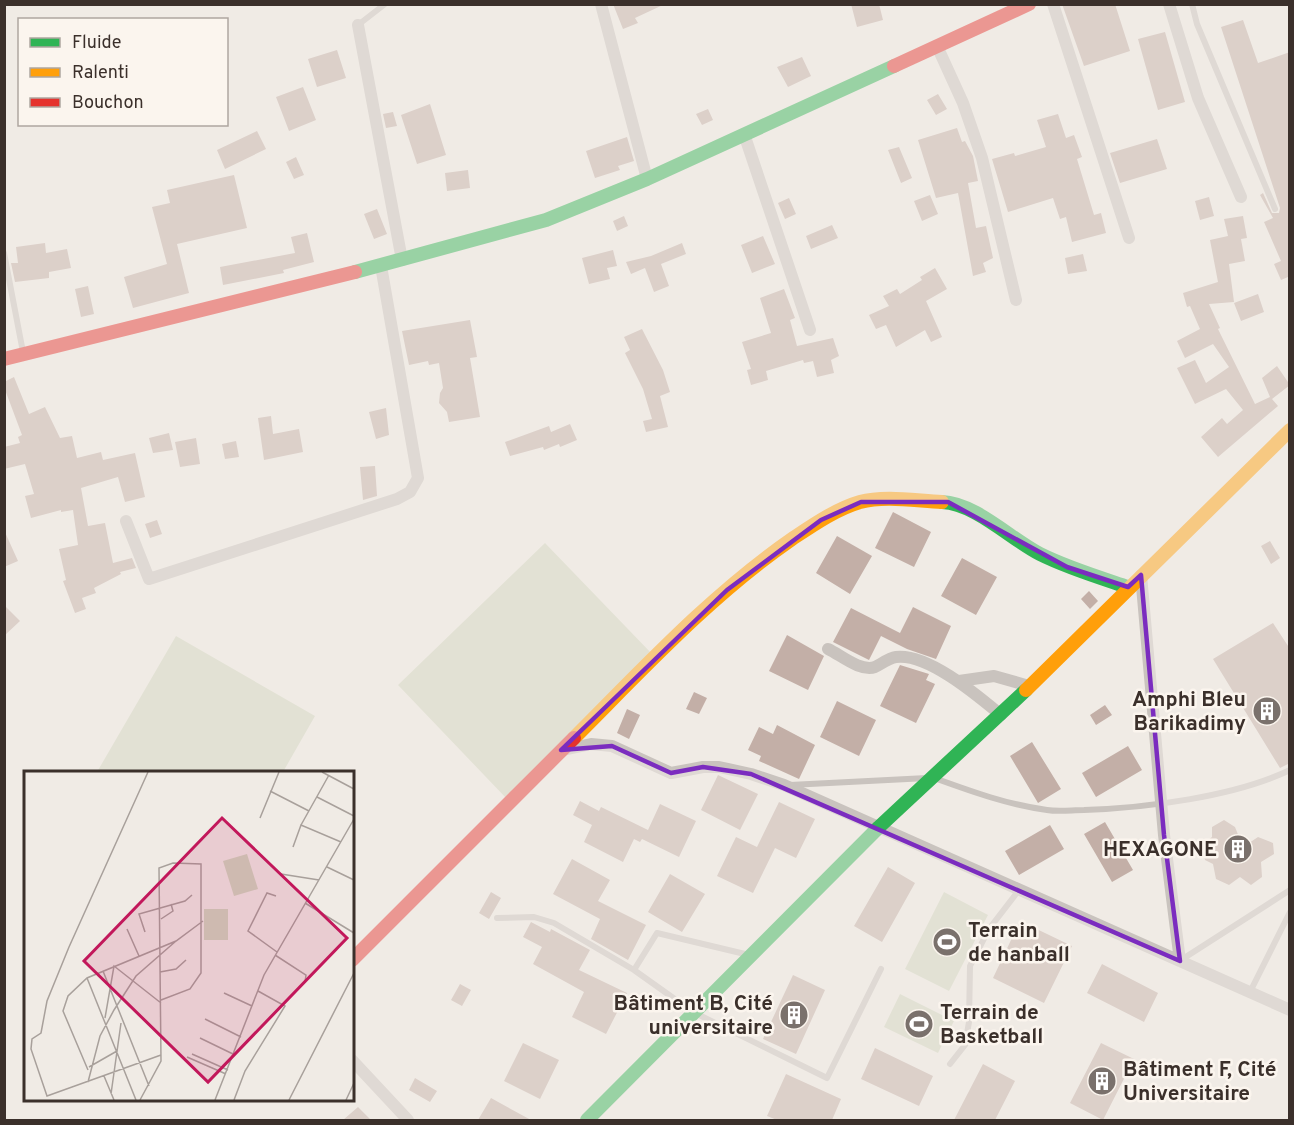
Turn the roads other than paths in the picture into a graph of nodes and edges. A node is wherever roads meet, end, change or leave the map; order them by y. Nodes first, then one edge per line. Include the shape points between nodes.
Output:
1 (385, 4) edge
2 (601, 4) edge
3 (1029, 4) edge
4 (1053, 4) edge
5 (1169, 4) edge
6 (1192, 4) edge
7 (358, 25) joint
8 (937, 46) junction
9 (744, 134) junction
10 (647, 179) junction
11 (1241, 197) dead end
12 (1275, 208) dead end
13 (1129, 238) dead end
14 (4, 253) edge
15 (402, 260) junction
16 (381, 266) junction
17 (1016, 300) dead end
18 (810, 330) dead end
19 (23, 355) junction
20 (4, 359) edge
21 (1290, 429) edge
22 (126, 521) dead end
23 (1141, 575) junction
24 (1128, 587) junction
25 (828, 649) dead end
26 (959, 681) junction
27 (1029, 686) junction
28 (1001, 715) junction
29 (561, 750) junction
30 (1290, 770) edge
31 (934, 778) junction
32 (784, 785) junction
33 (1161, 804) junction
34 (879, 827) junction
35 (1019, 889) junction
36 (1290, 890) edge
37 (1290, 912) edge
38 (497, 918) dead end
39 (749, 955) junction
40 (354, 958) edge
41 (1180, 961) junction
42 (880, 969) dead end
43 (634, 970) junction
44 (1250, 992) junction
45 (1290, 1010) edge
46 (693, 1012) junction
47 (354, 1062) edge
48 (950, 1064) dead end
49 (408, 1120) edge
50 (587, 1120) edge

1 - 7 lane
2 - 10 street
3 - 8 street
4 - 13 street
5 - 11 street via 1198,98
6 - 12 lane
7 - 15 street
8 - 9 street
8 - 17 street via 982,158
9 - 10 street
9 - 18 street
10 - 15 street via 546,220
14 - 19 lane
15 - 16 street
16 - 19 street
16 - 22 street via 418,478 410,492 304,531 149,579
19 - 20 street
21 - 23 street
23 - 24 street
23 - 33 street
24 - 27 street
24 - 29 street via 1036,553 993,523 948,502 861,502 821,520 727,590
25 - 26 street via 861,667 872,668 896,657 913,660
26 - 27 street via 994,676
26 - 28 street
27 - 28 street
28 - 31 street
29 - 32 street via 591,744 612,746 671,773 719,767
29 - 40 street
30 - 33 lane via 1273,778
31 - 32 lane
31 - 33 lane via 987,798 1049,811
31 - 34 street
32 - 34 street
33 - 41 street
34 - 35 street
34 - 39 street
35 - 41 street
35 - 48 lane via 989,929 970,966 965,1045
36 - 41 lane
37 - 44 lane
38 - 43 lane via 534,917 554,923
39 - 43 lane via 657,933
39 - 46 street
41 - 44 street
42 - 46 lane via 827,1078
43 - 46 lane
44 - 45 street
46 - 50 street
47 - 49 street

